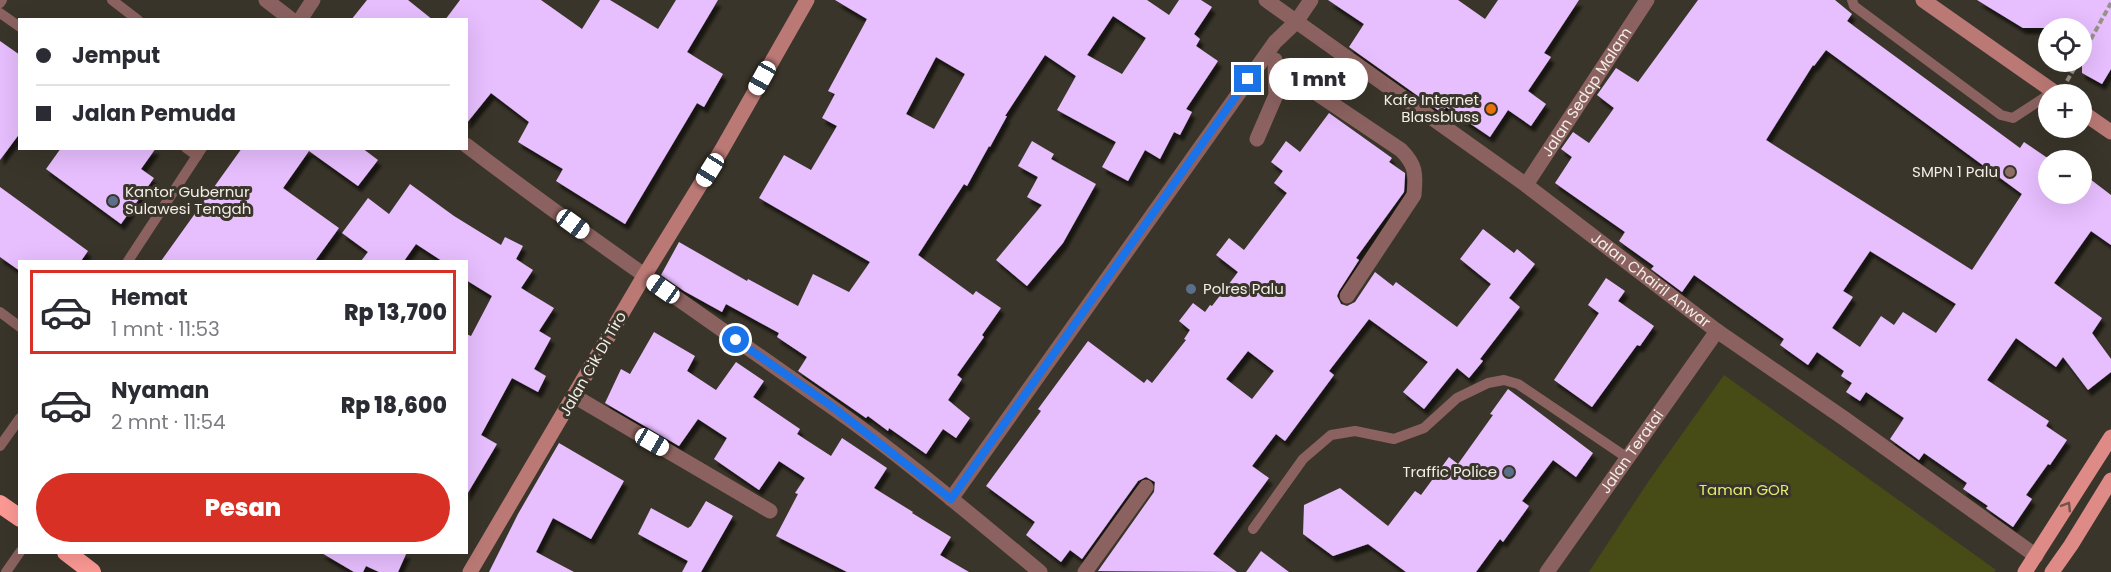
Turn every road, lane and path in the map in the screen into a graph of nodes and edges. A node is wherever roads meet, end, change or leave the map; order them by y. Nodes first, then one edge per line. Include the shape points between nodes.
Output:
1 (112, 0) edge
2 (266, 0) edge
3 (313, 0) edge
4 (807, 0) edge
5 (1266, 0) edge
6 (1311, 0) edge
7 (1647, 0) edge
8 (1852, 0) edge
9 (1923, 0) edge
10 (2111, 3) edge
11 (0, 13) edge
12 (135, 18) edge
13 (286, 18) edge
14 (301, 18) edge
15 (1296, 22) junction
16 (18, 26) edge
17 (2092, 37) edge
18 (1275, 42) junction
19 (1276, 66) junction
20 (2042, 84) edge
21 (2038, 103) edge
22 (2092, 119) edge
23 (2111, 132) edge
24 (1257, 139) dead end
25 (468, 146) edge
26 (199, 152) edge
27 (1526, 185) junction
28 (129, 260) edge
29 (644, 276) junction
30 (1347, 296) dead end
31 (0, 312) edge
32 (18, 326) edge
33 (1717, 332) junction
34 (574, 396) junction
35 (18, 421) edge
36 (2111, 436) edge
37 (0, 446) edge
38 (1626, 457) junction
39 (2111, 480) edge
40 (1146, 487) dead end
41 (951, 499) junction
42 (0, 504) edge
43 (770, 511) dead end
44 (18, 517) edge
45 (1253, 529) dead end
46 (19, 554) edge
47 (69, 554) edge
48 (2036, 555) junction
49 (6, 572) edge
50 (92, 572) edge
51 (470, 572) edge
52 (1040, 572) edge
53 (1085, 572) edge
54 (1547, 572) edge
55 (2025, 572) edge
56 (2052, 572) edge

1 - 12 lane
2 - 13 street
3 - 14 street
4 - 29 street, Jalan Cik Di Tiro
5 - 15 street, Jalan Chairil Anwar
6 - 15 street
7 - 27 street, Jalan Sedap Malam
8 - 21 lane via 1854,6 2001,115 2013,118
9 - 20 street
10 - 17 path
11 - 16 lane
15 - 18 street
15 - 27 street, Jalan Chairil Anwar
18 - 19 street
18 - 41 street
19 - 24 street via 1276,95
19 - 30 street via 1411,160 1416,180 1414,195
22 - 23 street
25 - 29 street
26 - 28 lane
27 - 33 street, Jalan Chairil Anwar
29 - 34 street, Jalan Cik Di Tiro
29 - 41 street via 830,405
31 - 32 lane
33 - 38 street, Jalan Teratai
33 - 48 street, Jalan Chairil Anwar
34 - 43 street
34 - 51 street, Jalan Cik Di Tiro
35 - 37 lane
48 -> 36 main road
38 - 45 lane via 1518,384 1504,380 1488,383 1456,398 1424,428 1394,439 1355,430 1331,435 1303,459
38 - 54 street, Jalan Teratai
39 - 56 main road
40 - 53 street
41 - 52 street
42 - 44 highway
46 - 49 lane
47 - 50 highway
48 - 55 main road

